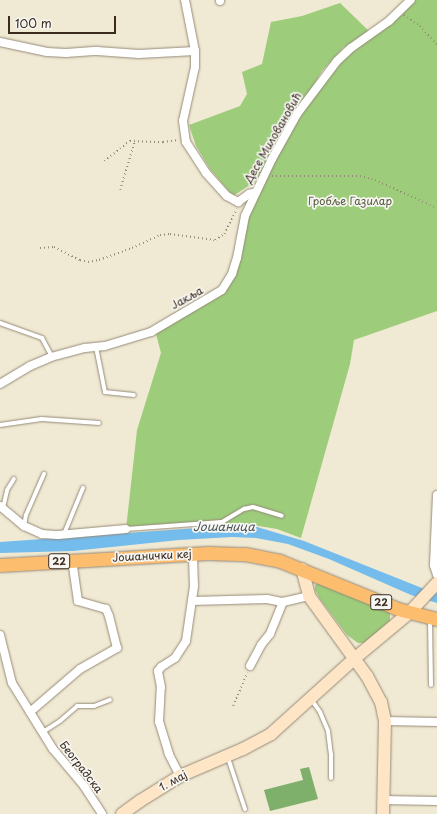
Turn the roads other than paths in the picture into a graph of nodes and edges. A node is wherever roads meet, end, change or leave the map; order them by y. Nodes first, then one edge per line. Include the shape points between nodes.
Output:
1 (185, 0) edge
2 (411, 0) edge
3 (0, 42) edge
4 (195, 51) junction
5 (256, 192) junction
6 (0, 323) edge
7 (96, 347) junction
8 (52, 357) junction
9 (0, 384) edge
10 (134, 395) dead end
11 (99, 423) dead end
12 (0, 425) edge
13 (44, 474) dead end
14 (14, 479) dead end
15 (83, 488) dead end
16 (437, 495) edge
17 (2, 507) edge
18 (282, 516) dead end
19 (24, 526) junction
20 (126, 529) joint
21 (64, 535) junction
22 (193, 554) junction
23 (72, 560) junction
24 (0, 565) edge
25 (302, 569) junction
26 (436, 581) edge
27 (309, 596) junction
28 (192, 601) junction
29 (283, 602) junction
30 (409, 613) junction
31 (433, 618) edge
32 (0, 635) edge
33 (354, 658) junction
34 (250, 666) road end
35 (431, 685) dead end
36 (311, 698) junction
37 (110, 700) dead end
38 (30, 712) junction
39 (385, 721) junction
40 (437, 722) edge
41 (42, 732) junction
42 (228, 756) junction
43 (180, 776) junction
44 (331, 778) dead end
45 (383, 800) junction
46 (437, 801) edge
47 (245, 809) dead end
48 (102, 814) edge
49 (122, 814) edge
50 (383, 814) edge

1 - 4 street
2 - 5 street, Десе Миловановић via 351,48 329,70 294,119
3 - 4 street via 47,52 66,53 97,51 139,54
4 - 5 street, Десе Миловановић via 184,110 185,138 198,162 227,196 238,202
5 - 7 street, Јакља via 243,224 232,274 222,290 155,330
6 - 8 lane via 42,338
7 - 8 street, Јакља
7 - 10 lane via 105,392
8 - 9 street, Јакља via 30,366
11 - 12 lane via 42,419
13 - 19 lane via 26,515
14 - 17 lane via 7,490
15 - 21 lane
16 - 26 street via 434,565
17 - 19 street
18 - 20 lane via 253,506 222,522
19 - 21 street via 42,534
20 - 21 street
22 - 23 main road, Јошанички кеј / 22
22 - 25 main road, Јошанички кеј / 22 via 245,554 266,557
22 - 28 street
23 - 24 main road, Јошанички кеј / 22
23 - 38 street via 78,601 106,609 117,648 80,669
25 - 27 street
25 - 30 main road, Јошанички кеј / 22
26 - 30 street, 1. мај
27 - 29 street
27 - 33 street
28 - 29 street via 267,599
28 - 43 street via 184,645 175,658 158,671 159,722 169,754
29 - 34 street via 270,634
30 - 31 main road, 22
30 - 33 street, 1. мај
31 - 35 lane
32 - 38 street, Београдска via 12,683
33 - 36 street, 1. мај
33 - 39 street via 379,696
36 - 42 street, 1. мај via 271,734
36 - 44 lane via 328,731
37 - 41 lane via 94,706 77,706
38 - 41 street, Београдска
39 - 40 street
39 - 45 street
41 - 48 street, Београдска via 61,761 84,786
42 - 43 street, 1. мај
42 - 47 lane
43 - 49 street, 1. мај
45 - 46 street
45 - 50 street

